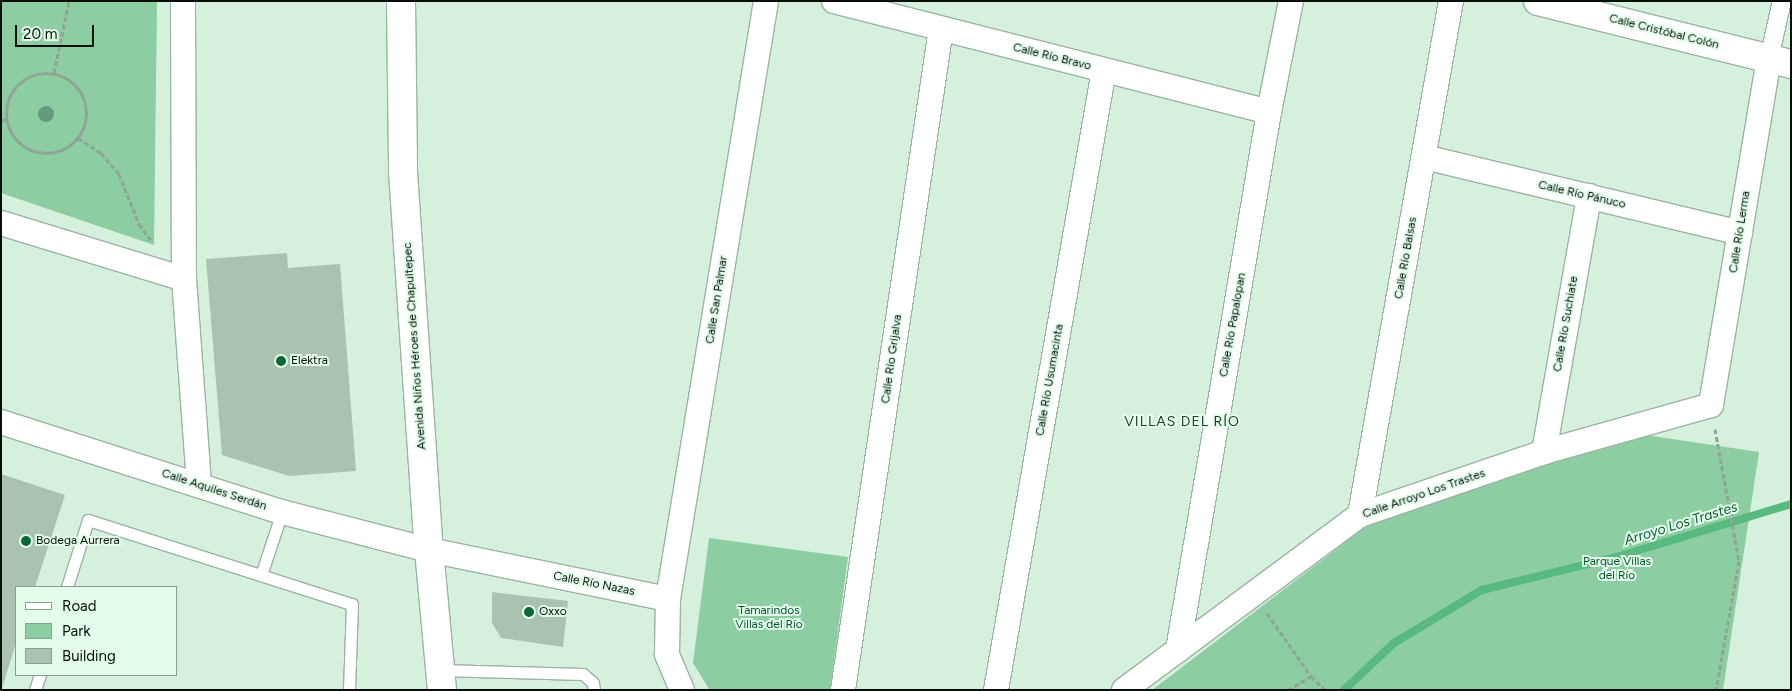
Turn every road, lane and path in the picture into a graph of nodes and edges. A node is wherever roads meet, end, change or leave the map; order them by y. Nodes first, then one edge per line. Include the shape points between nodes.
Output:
1 (69, 1) edge
2 (183, 1) edge
3 (401, 1) edge
4 (766, 1) edge
5 (834, 1) edge
6 (1291, 1) edge
7 (1451, 1) edge
8 (1538, 1) edge
9 (1782, 1) edge
10 (1602, 9) edge
11 (941, 29) junction
12 (1780, 61) edge
13 (1104, 70) junction
14 (54, 74) junction
15 (1270, 112) junction
16 (6, 119) junction
17 (1, 121) edge
18 (78, 138) junction
19 (1424, 157) junction
20 (1588, 196) junction
21 (1, 223) edge
22 (1740, 232) junction
23 (154, 245) dead end
24 (184, 279) junction
25 (1711, 405) junction
26 (1, 422) edge
27 (1544, 452) junction
28 (199, 485) junction
29 (282, 512) junction
30 (1360, 515) junction
31 (429, 550) junction
32 (261, 575) junction
33 (67, 586) edge
34 (1254, 594) junction
35 (668, 599) junction
36 (1178, 650) junction
37 (40, 676) edge
38 (1311, 676) junction
39 (441, 680) edge
40 (1130, 688) edge
41 (35, 690) edge
42 (349, 690) edge
43 (594, 690) edge
44 (682, 690) edge
45 (843, 690) edge
46 (996, 690) edge
47 (1288, 690) edge
48 (1325, 690) edge
49 (1716, 690) edge

1 - 14 path
2 - 24 street
3 - 31 street, Avenida Niños Héroes de Chapultepec via 403,172
4 - 35 street, Calle San Palmar
5 - 11 street, Calle Río Bravo
6 - 15 street, Calle Río Papalopan
7 - 19 street, Calle Río Balsas
8 - 10 street, Calle Cristóbal Colón
9 - 12 street
10 - 12 street, Calle Cristóbal Colón
11 - 13 street, Calle Río Bravo
11 - 45 street, Calle Río Grijalva
12 - 22 street, Calle Río Lerma
13 - 15 street, Calle Río Bravo
13 - 46 street, Calle Río Usumacinta
14 - 16 path via 29,76 18,83 6,106
14 - 18 path via 77,87 84,99 87,113
15 - 36 street, Calle Río Papalopan
16 - 17 path
16 - 18 path via 18,143 42,154 56,153
18 - 23 path via 101,152 119,174 139,224
19 - 20 street, Calle Río Pánuco
19 - 30 street, Calle Río Balsas
20 - 22 street, Calle Río Pánuco
20 - 27 street, Calle Río Suchiate
21 - 24 street
22 - 25 street, Calle Río Lerma
24 - 28 street
25 - 27 street, Calle Arroyo Los Trastes
25 - 49 path via 1738,561
26 - 28 street, Calle Aquiles Serdán
27 - 30 street, Calle Arroyo Los Trastes
28 - 29 street, Calle Aquiles Serdán
29 - 31 street, Calle Aquiles Serdán
29 - 32 lane
30 - 34 street, Calle Arroyo Los Trastes
31 - 35 street, Calle Río Nazas
31 - 39 street, Avenida Niños Héroes de Chapultepec
32 - 33 lane via 88,520
32 - 42 lane via 352,604
34 - 36 street, Calle Arroyo Los Trastes
34 - 38 path
35 - 44 street via 667,654
36 - 40 street, Calle Arroyo Los Trastes
37 - 41 lane
38 - 47 path
38 - 48 path
39 - 43 lane via 583,674 593,683

